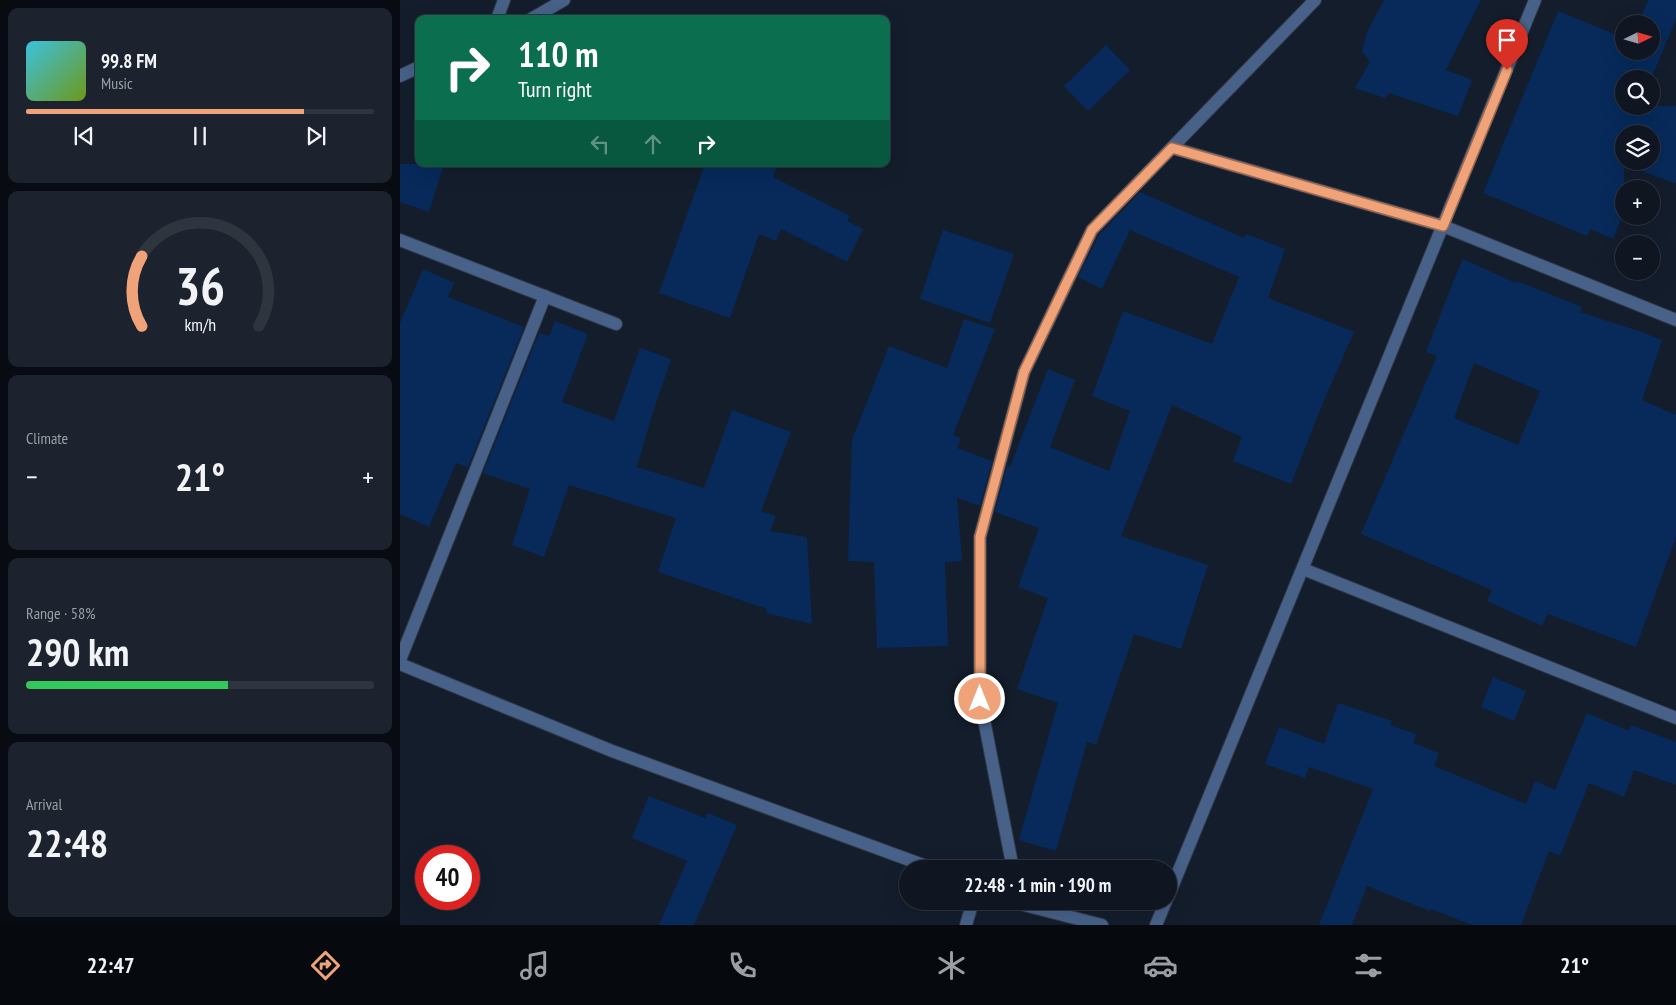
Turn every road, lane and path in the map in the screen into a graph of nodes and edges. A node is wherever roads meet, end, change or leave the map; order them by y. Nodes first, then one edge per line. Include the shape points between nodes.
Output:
1 (504, 0) edge
2 (564, 0) edge
3 (1315, 0) edge
4 (1535, 0) edge
5 (498, 15) edge
6 (538, 15) edge
7 (415, 69) edge
8 (400, 76) edge
9 (1172, 148) junction
10 (1443, 226) junction
11 (400, 240) edge
12 (545, 296) junction
13 (1676, 320) edge
14 (616, 324) dead end
15 (1302, 569) junction
16 (400, 662) edge
17 (1676, 718) edge
18 (909, 860) edge
19 (1011, 860) edge
20 (1177, 875) edge
21 (971, 910) edge
22 (1047, 910) edge
23 (1162, 910) edge
24 (966, 925) edge
25 (1102, 925) edge
26 (1156, 925) edge

1 - 5 street
2 - 6 street
3 - 9 street
4 - 10 street
7 - 8 street
9 - 10 street
9 - 19 street via 1092,230 1024,372 980,537 980,699
10 - 13 street
10 - 15 street
11 - 12 street
12 - 14 street
12 - 16 street
15 - 17 street
15 - 20 street
16 - 18 street via 612,751
21 - 24 street
22 - 25 street
23 - 26 street

